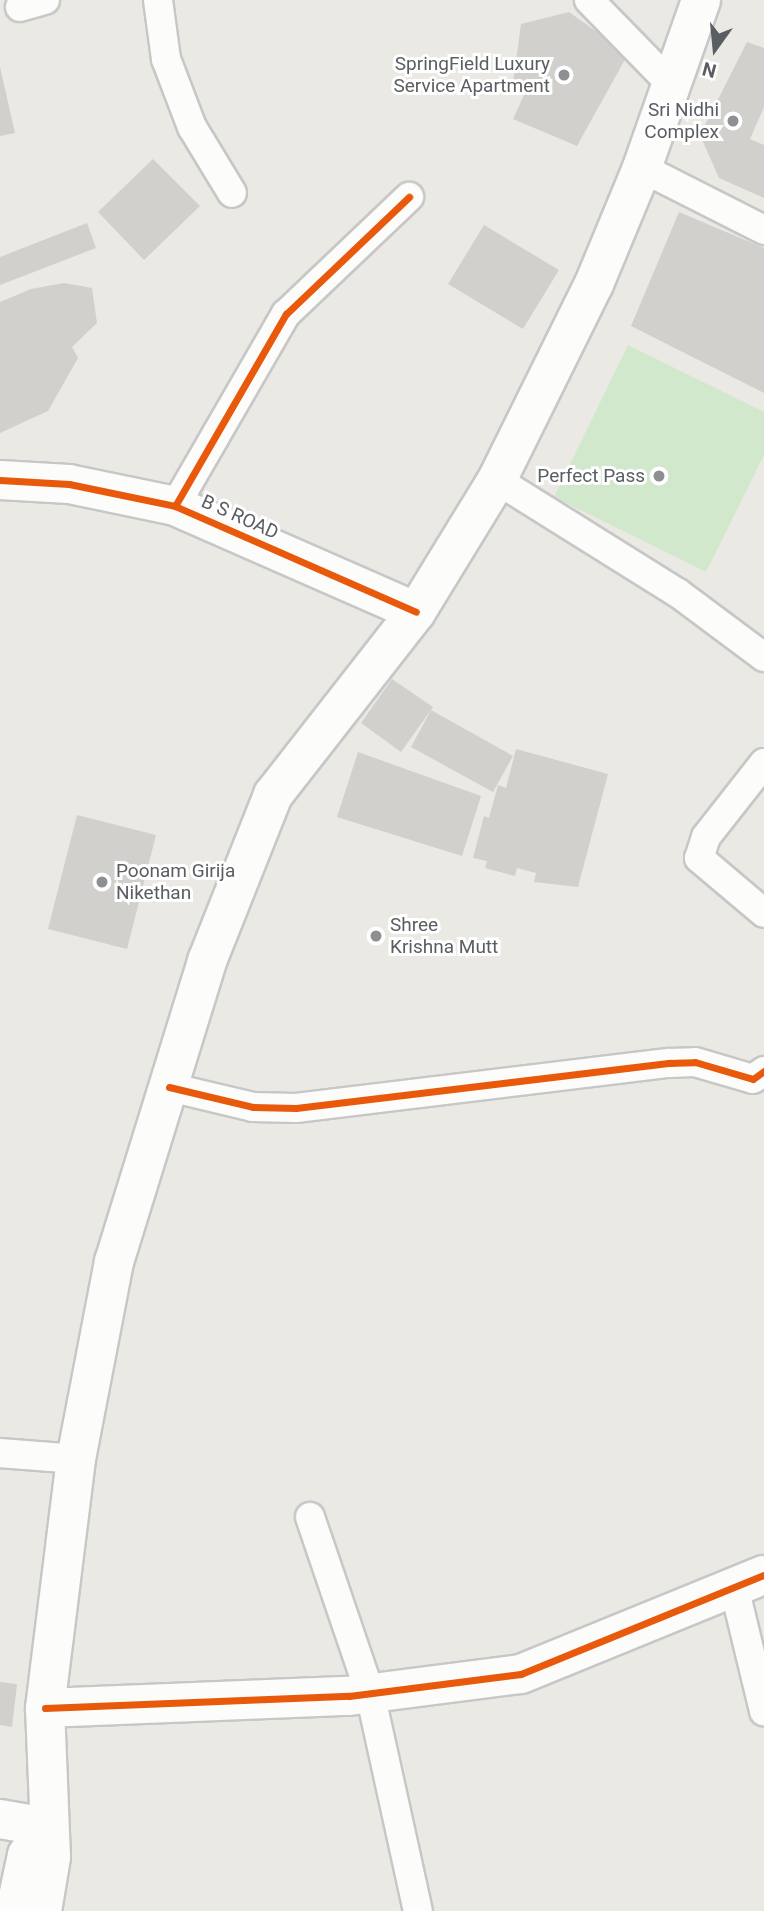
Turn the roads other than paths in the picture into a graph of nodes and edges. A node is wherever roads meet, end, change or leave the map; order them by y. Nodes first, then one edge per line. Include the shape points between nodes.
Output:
1 (158, 0) edge
2 (589, 0) edge
3 (701, 0) edge
4 (670, 83) junction
5 (642, 168) junction
6 (232, 193) dead end
7 (409, 197) dead end
8 (764, 230) edge
9 (0, 480) edge
10 (497, 480) junction
11 (175, 506) junction
12 (416, 612) junction
13 (764, 657) edge
14 (764, 763) edge
15 (764, 913) edge
16 (764, 1071) edge
17 (169, 1087) junction
18 (0, 1453) edge
19 (76, 1459) junction
20 (310, 1517) dead end
21 (749, 1581) edge
22 (370, 1693) junction
23 (45, 1708) junction
24 (764, 1711) edge
25 (0, 1819) edge
26 (46, 1827) junction
27 (15, 1911) edge
28 (42, 1911) edge
29 (418, 1911) edge

1 - 6 street via 170,70 192,127
2 - 4 street
3 - 4 main road
4 - 5 main road
5 - 8 street
5 - 10 main road via 594,284
7 - 11 street via 286,314
9 - 11 main road, B S ROAD via 69,484
10 - 12 main road
10 - 13 street via 678,593
11 - 12 main road, B S ROAD
12 - 17 main road via 273,795 207,961
14 - 15 street via 706,836 699,858
16 - 17 street via 753,1079 695,1062 670,1063 296,1108 253,1107
17 - 19 main road via 114,1262
18 - 19 street
19 - 23 main road
20 - 22 street
21 - 22 main road via 522,1674
21 - 24 street
22 - 23 main road
22 - 29 street
23 - 26 main road
25 - 26 main road
26 - 27 main road via 27,1855
26 - 28 main road via 51,1857

